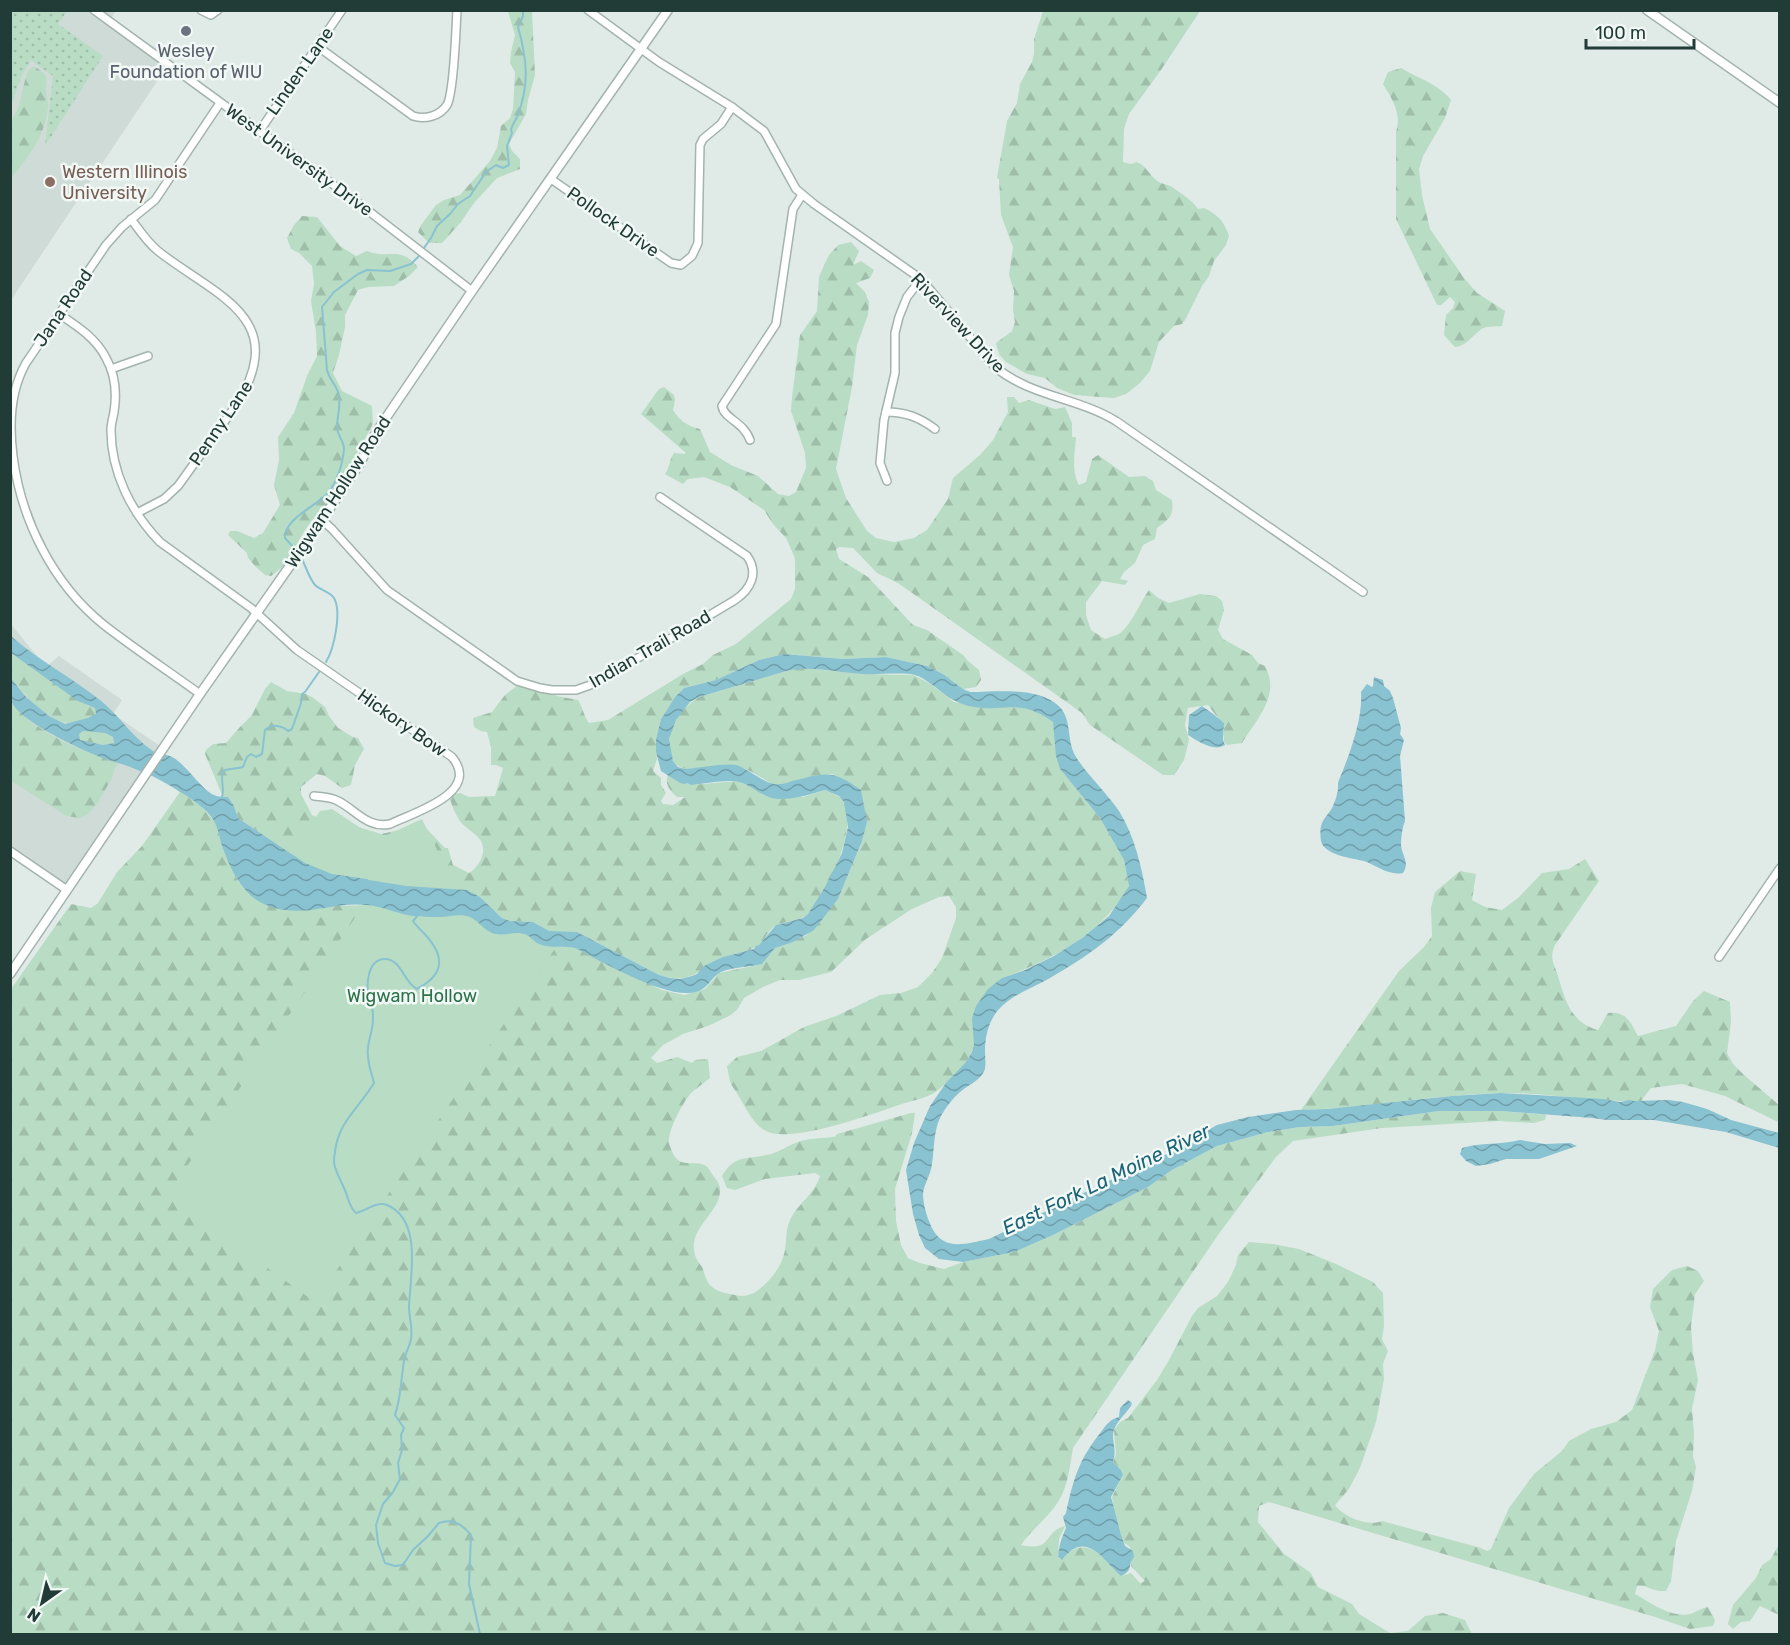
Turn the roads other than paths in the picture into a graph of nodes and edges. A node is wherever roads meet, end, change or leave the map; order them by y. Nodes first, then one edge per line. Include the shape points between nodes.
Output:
1 (94, 10) edge
2 (201, 10) edge
3 (342, 10) edge
4 (457, 10) edge
5 (588, 10) edge
6 (668, 10) edge
7 (1647, 10) edge
8 (217, 11) edge
9 (317, 46) junction
10 (642, 50) junction
11 (220, 103) junction
12 (1779, 103) edge
13 (732, 107) junction
14 (259, 132) junction
15 (551, 179) junction
16 (802, 195) junction
17 (131, 219) junction
18 (921, 279) junction
19 (472, 291) junction
20 (59, 314) junction
21 (148, 356) dead end
22 (111, 369) junction
23 (886, 412) junction
24 (935, 429) dead end
25 (750, 440) dead end
26 (11, 446) edge
27 (887, 481) dead end
28 (660, 497) dead end
29 (137, 513) junction
30 (322, 520) junction
31 (1363, 592) dead end
32 (256, 614) junction
33 (200, 694) junction
34 (314, 796) dead end
35 (10, 851) edge
36 (1779, 868) edge
37 (67, 890) junction
38 (1719, 957) dead end
39 (10, 974) edge

1 - 11 street, West University Drive
2 - 8 street via 211,15
3 - 9 street, Linden Lane
4 - 9 street via 449,99 441,111 429,117 413,116
5 - 10 street, Riverview Drive
6 - 10 street, Wigwam Hollow Road
7 - 12 street
9 - 14 street, Linden Lane
10 - 13 street, Riverview Drive
10 - 15 street, Wigwam Hollow Road
11 - 14 street, West University Drive
11 - 17 street, Jana Road via 161,192
13 - 15 street, Pollock Drive via 700,144 697,247 681,265 674,265
13 - 16 street, Riverview Drive via 764,131
14 - 19 street, West University Drive
15 - 19 street, Wigwam Hollow Road
16 - 18 street, Riverview Drive
16 - 25 street via 793,209 776,324 722,406 723,412 745,429
17 - 20 street, Jana Road via 105,245
17 - 29 street, Penny Lane via 152,245 235,306 252,330 255,345 252,378 237,404 178,486 164,499
18 - 23 street via 907,297 897,324 895,373
18 - 31 street, Riverview Drive via 1002,373 1029,389 1116,421
19 - 30 street, Wigwam Hollow Road
20 - 22 street via 94,340
20 - 26 street, Jana Road via 17,381
21 - 22 street
22 - 29 street via 116,396 111,430 114,460 121,484
23 - 24 street via 917,417
23 - 27 street via 880,464
26 - 33 street, Jana Road via 29,520 63,582 104,624
28 - 30 street, Indian Trail Road via 747,556 753,571 750,585 735,600 596,683 569,690 517,681 485,659 387,591
29 - 32 street via 160,542
30 - 32 street, Wigwam Hollow Road
32 - 33 street, Wigwam Hollow Road
32 - 34 street, Hickory Bow via 297,650 452,758 459,774 457,786 448,796 384,826 372,824 338,801
33 - 37 street, Wigwam Hollow Road
35 - 37 street
36 - 38 street
37 - 39 street, Wigwam Hollow Road

